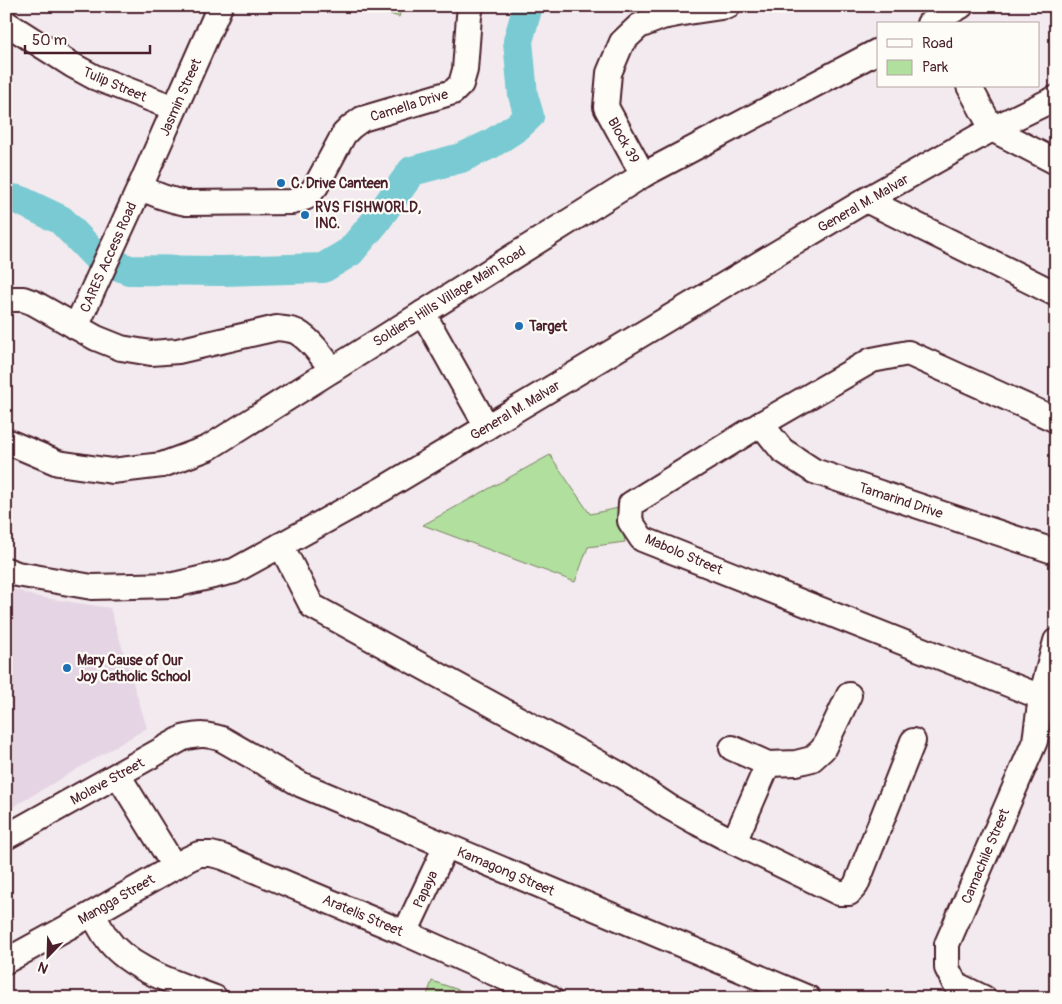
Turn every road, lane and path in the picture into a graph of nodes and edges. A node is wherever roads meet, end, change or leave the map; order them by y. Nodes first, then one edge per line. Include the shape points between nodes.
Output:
1 (220, 6) edge
2 (471, 6) edge
3 (728, 6) edge
4 (961, 6) edge
5 (931, 19) edge
6 (6, 23) edge
7 (877, 52) edge
8 (970, 88) edge
9 (1056, 98) edge
10 (174, 108) junction
11 (992, 129) junction
12 (1056, 162) edge
13 (644, 175) junction
14 (140, 187) junction
15 (866, 200) junction
16 (1056, 294) edge
17 (6, 300) edge
18 (423, 312) junction
19 (76, 327) junction
20 (332, 370) junction
21 (1056, 420) edge
22 (761, 424) junction
23 (487, 427) junction
24 (6, 441) edge
25 (281, 545) junction
26 (1056, 552) edge
27 (6, 570) edge
28 (1056, 641) edge
29 (849, 695) dead end
30 (1041, 697) junction
31 (209, 734) joint
32 (913, 741) dead end
33 (732, 748) dead end
34 (768, 764) junction
35 (118, 775) junction
36 (6, 837) edge
37 (734, 842) junction
38 (446, 846) junction
39 (174, 866) junction
40 (92, 914) junction
41 (405, 933) junction
42 (6, 961) edge
43 (215, 998) edge
44 (550, 998) edge
45 (808, 998) edge
46 (984, 998) edge

1 - 10 street, Jasmin Street
2 - 14 street, Camella Drive via 461,84 453,92 362,119 351,127 307,197 292,202 186,203 172,201
3 - 13 street, Block 39 via 662,17 639,26 622,42 609,73 606,107
4 - 5 street
6 - 10 street, Tulip Street via 72,65
7 - 13 street, Soldiers Hills Village Main Road
8 - 11 street
9 - 11 street, General M. Malvar
10 - 14 street, Jasmin Street
11 - 12 street
11 - 15 street, General M. Malvar
13 - 18 street, Soldiers Hills Village Main Road
14 - 19 street, CARES Access Road
15 - 16 street
15 - 23 street, General M. Malvar
17 - 19 street via 23,299 34,303
18 - 20 street, Soldiers Hills Village Main Road
18 - 23 street
19 - 20 street via 121,348 151,353 178,351 277,328 289,329 317,349
20 - 24 street, Soldiers Hills Village Main Road via 208,448 162,465 112,470 58,463
21 - 22 street, Mabolo Street via 908,353 872,360
22 - 26 street, Tamarind Drive via 782,450 814,472
22 - 30 street, Mabolo Street via 631,504 630,521 642,539
23 - 25 street, General M. Malvar
25 - 27 street, General M. Malvar via 234,571 174,585 92,586
25 - 37 street via 312,606 599,763 669,807
28 - 30 street
29 - 34 street via 823,749 812,759
30 - 46 street, Camachile Street via 1035,741 947,944 947,968 955,984
31 - 35 street, Molave Street via 183,738
31 - 38 street, Kamagong Street via 302,786
32 - 37 street via 856,885 849,893 839,893
33 - 34 street
34 - 37 street
35 - 36 street, Molave Street
35 - 39 street
38 - 41 street, Papaya
38 - 45 street, Kamagong Street
39 - 40 street, Mangga Street
39 - 41 street, Aratelis Street via 199,854 223,857
40 - 42 street, Mangga Street
40 - 43 street via 106,938 135,964
41 - 44 street, Aratelis Street

